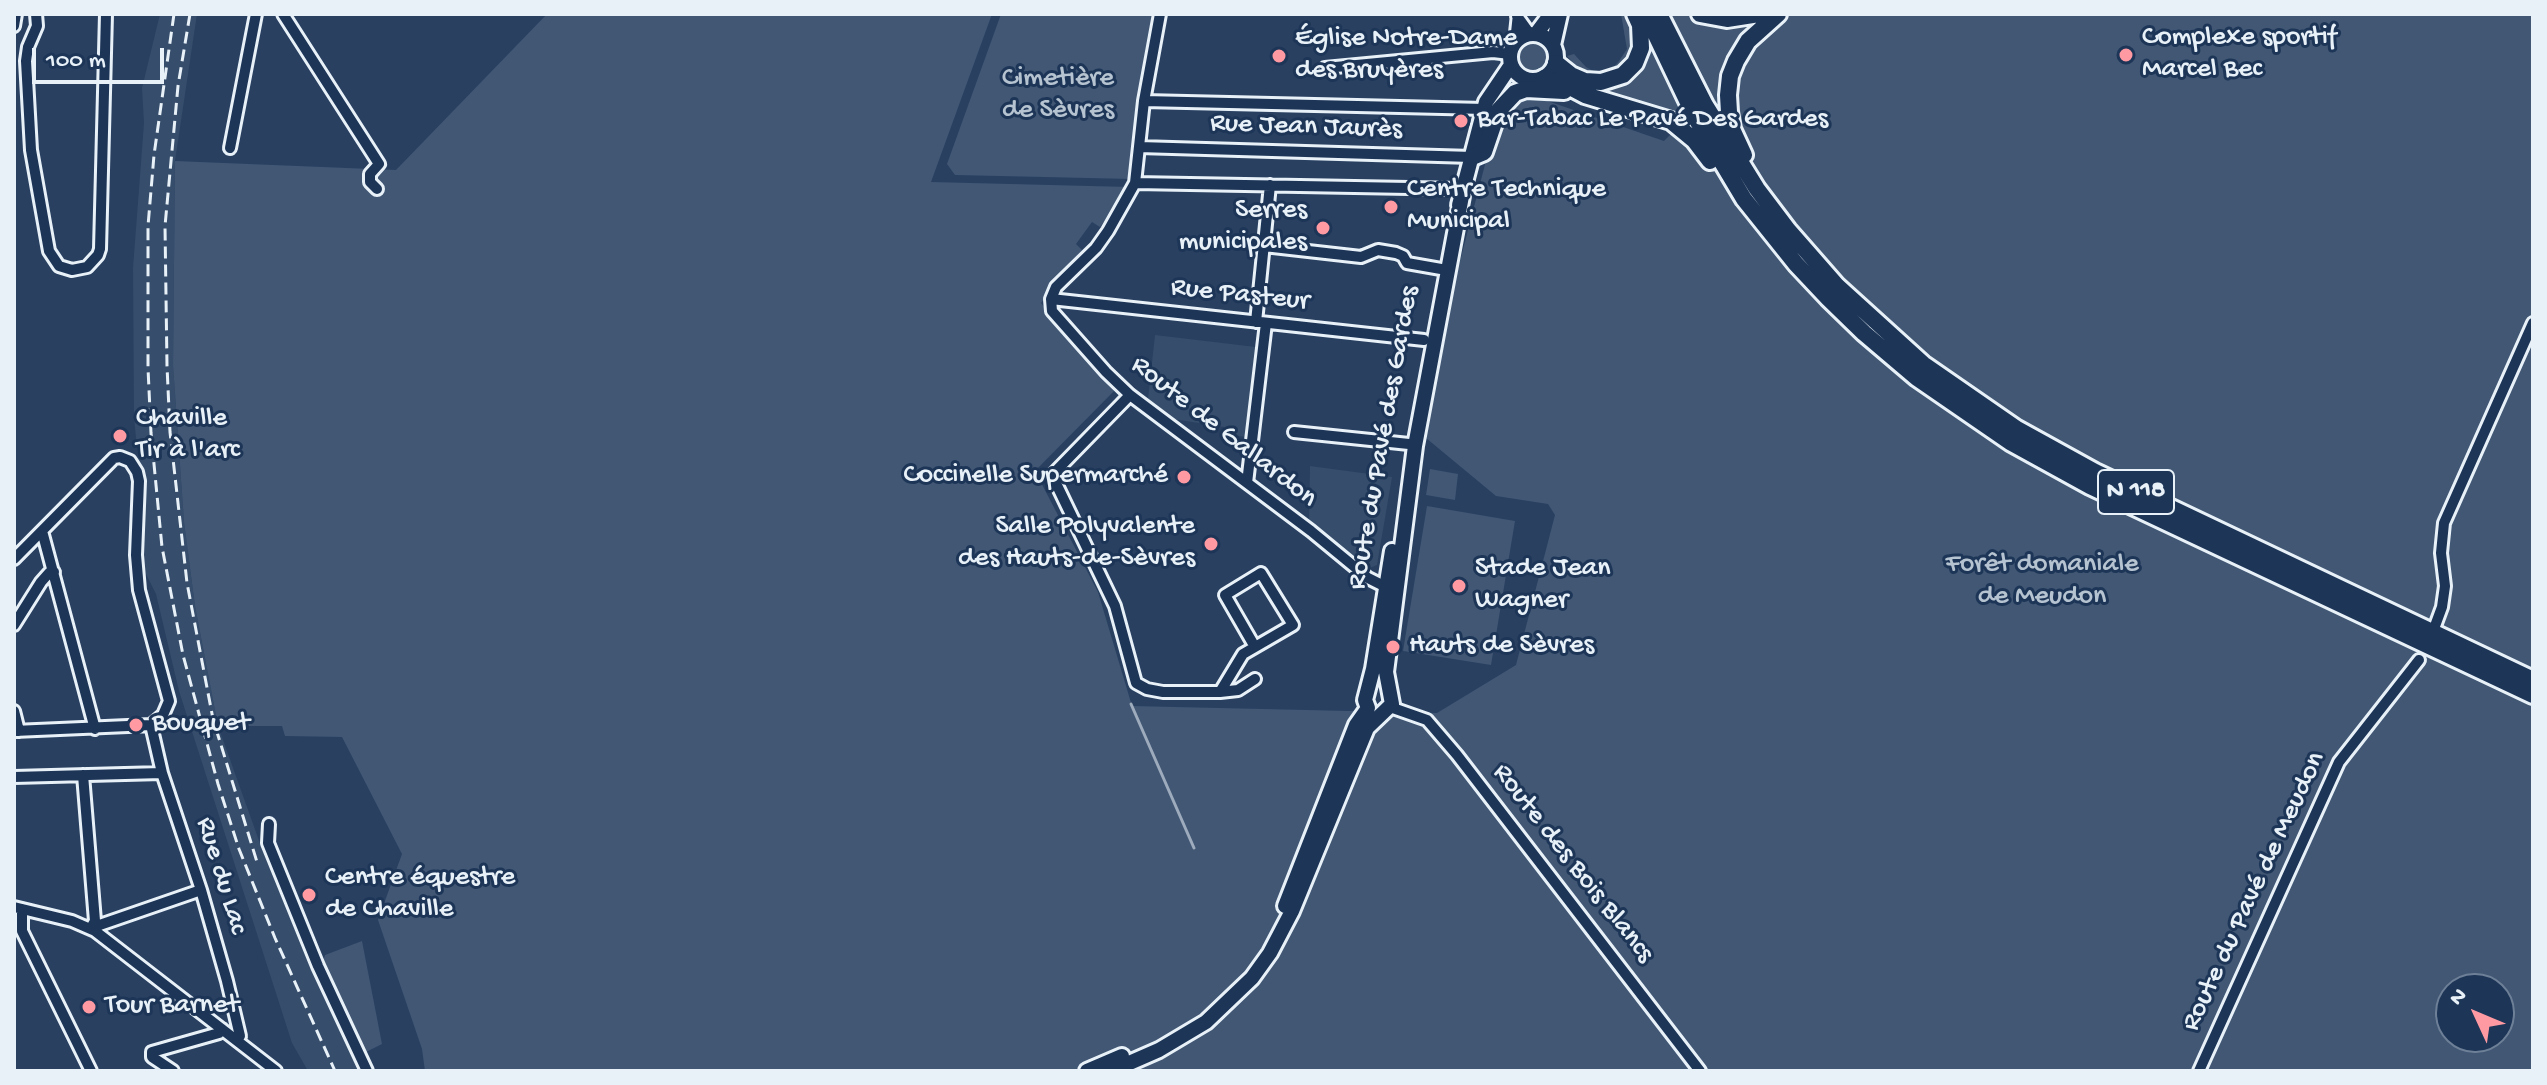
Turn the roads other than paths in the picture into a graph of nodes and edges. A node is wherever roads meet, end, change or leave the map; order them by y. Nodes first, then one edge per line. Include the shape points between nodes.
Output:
1 (16, 14) edge
2 (36, 14) edge
3 (106, 14) edge
4 (256, 14) edge
5 (283, 14) edge
6 (1160, 14) edge
7 (1551, 14) edge
8 (1560, 14) edge
9 (1635, 14) edge
10 (1646, 14) edge
11 (1659, 14) edge
12 (1700, 14) edge
13 (1759, 14) edge
14 (1778, 14) edge
15 (1518, 15) edge
16 (14, 26) edge
17 (1533, 34) junction
18 (1553, 45) junction
19 (1512, 54) junction
20 (1556, 63) junction
21 (1325, 68) dead end
22 (1544, 78) junction
23 (1525, 79) junction
24 (1585, 95) junction
25 (1144, 101) junction
26 (1485, 109) junction
27 (1139, 147) junction
28 (230, 148) dead end
29 (1472, 157) junction
30 (1135, 183) junction
31 (1270, 185) junction
32 (377, 189) dead end
33 (1463, 192) junction
34 (1750, 194) junction
35 (1264, 246) junction
36 (1441, 269) junction
37 (1051, 299) junction
38 (1261, 323) junction
39 (2533, 323) edge
40 (1424, 340) junction
41 (1130, 395) junction
42 (1294, 432) dead end
43 (1409, 444) junction
44 (1247, 483) junction
45 (42, 531) junction
46 (14, 559) edge
47 (54, 572) junction
48 (1386, 587) junction
49 (14, 625) edge
50 (2435, 626) dead end
51 (1255, 647) junction
52 (2419, 660) dead end
53 (1255, 679) dead end
54 (2533, 680) edge
55 (1387, 690) junction
56 (1369, 691) junction
57 (1220, 692) junction
58 (2533, 695) edge
59 (1379, 710) junction
60 (14, 711) edge
61 (151, 725) junction
62 (95, 729) junction
63 (16, 731) edge
64 (162, 773) junction
65 (83, 775) junction
66 (14, 777) edge
67 (269, 824) dead end
68 (201, 890) junction
69 (18, 908) edge
70 (91, 928) junction
71 (222, 1029) junction
72 (237, 1040) junction
73 (91, 1071) edge
74 (173, 1071) edge
75 (276, 1071) edge
76 (367, 1071) edge
77 (1087, 1071) edge
78 (1111, 1071) edge
79 (1700, 1071) edge
80 (2199, 1071) edge

1 - 16 street
2 - 3 street via 26,61 31,150 49,251 59,266 72,270 87,267 100,249
4 - 28 street
5 - 32 street via 379,164 370,174
6 - 25 street
7 - 17 main road
8 - 18 main road
9 - 20 highway via 1641,48 1623,75 1585,81
10 - 34 highway, N 118 via 1695,117
11 - 34 highway, N 118
12 - 13 highway via 1727,19
14 - 34 highway via 1742,49 1728,88 1732,129 1753,170
15 - 17 street
15 - 19 street
17 - 18 main road
17 - 19 main road
18 - 20 main road
19 - 21 street
19 - 23 main road via 1514,71
19 - 26 main road, Route du Pavé des Gardes
20 - 22 main road
22 - 23 main road
22 - 24 highway
23 - 26 main road
24 - 29 highway via 1537,89 1515,93 1498,111 1484,152
24 - 34 highway via 1678,126 1702,148 1728,187
25 - 26 street
25 - 27 street
26 - 29 main road, Route du Pavé des Gardes
27 - 29 street, Rue Jean Jaurès
27 - 30 street
29 - 33 main road, Route du Pavé des Gardes
30 - 31 street
30 - 37 street via 1096,248 1056,287
31 - 33 street
31 - 35 street
33 - 36 main road, Route du Pavé des Gardes
33 - 55 main road, Route du Pavé des Gardes via 1415,446
34 - 54 highway, N 118 via 1872,319 1946,381 2017,429 2171,509
34 - 58 highway, N 118 via 1796,264 1864,333 1939,394 2010,442 2090,486
35 - 36 street via 1361,257 1378,250 1403,256 1407,263
35 - 38 street
36 - 40 main road, Route du Pavé des Gardes
37 - 38 street, Rue Pasteur
37 - 41 street, Route de Gallardon via 1052,311
38 - 40 street, Rue Pasteur
38 - 44 street
39 - 50 street via 2444,523 2445,586
40 - 43 main road, Route du Pavé des Gardes
41 - 44 street, Route de Gallardon
41 - 57 street via 1052,475 1115,606 1136,683 1163,692
42 - 43 street
43 - 48 main road, Route du Pavé des Gardes
44 - 48 street, Route de Gallardon
45 - 46 street
45 - 47 street
45 - 61 street via 114,458 125,458 134,466 139,481 138,580 169,695 163,715
47 - 49 street via 41,582
47 - 62 street
48 - 56 main road, Route du Pavé des Gardes
51 - 51 street via 1293,625 1261,573 1225,595
51 - 57 street via 1243,654
52 - 80 street, Route du Pavé de Meudon via 2339,762
53 - 57 street via 1238,690
55 - 56 main road
55 - 59 main road, Route du Pavé des Gardes via 1392,697
56 - 59 main road, Route du Pavé des Gardes via 1365,700
59 - 77 main road, Route du Pavé des Gardes via 1356,725 1284,909 1238,982 1173,1033
59 - 78 main road, Route du Pavé des Gardes via 1292,911 1252,978 1206,1022
59 - 79 street, Route des Bois Blancs via 1427,720
60 - 63 street
61 - 62 street
61 - 64 street, Rue du Lac
62 - 63 street
64 - 65 street
64 - 68 street, Rue du Lac
65 - 66 street
65 - 70 street via 95,921
67 - 76 street via 268,843
68 - 70 street
68 - 72 street, Rue du Lac via 227,981
69 - 70 street
69 - 73 street via 22,931
70 - 71 street
71 - 72 street
71 - 74 street via 152,1052
72 - 75 street

